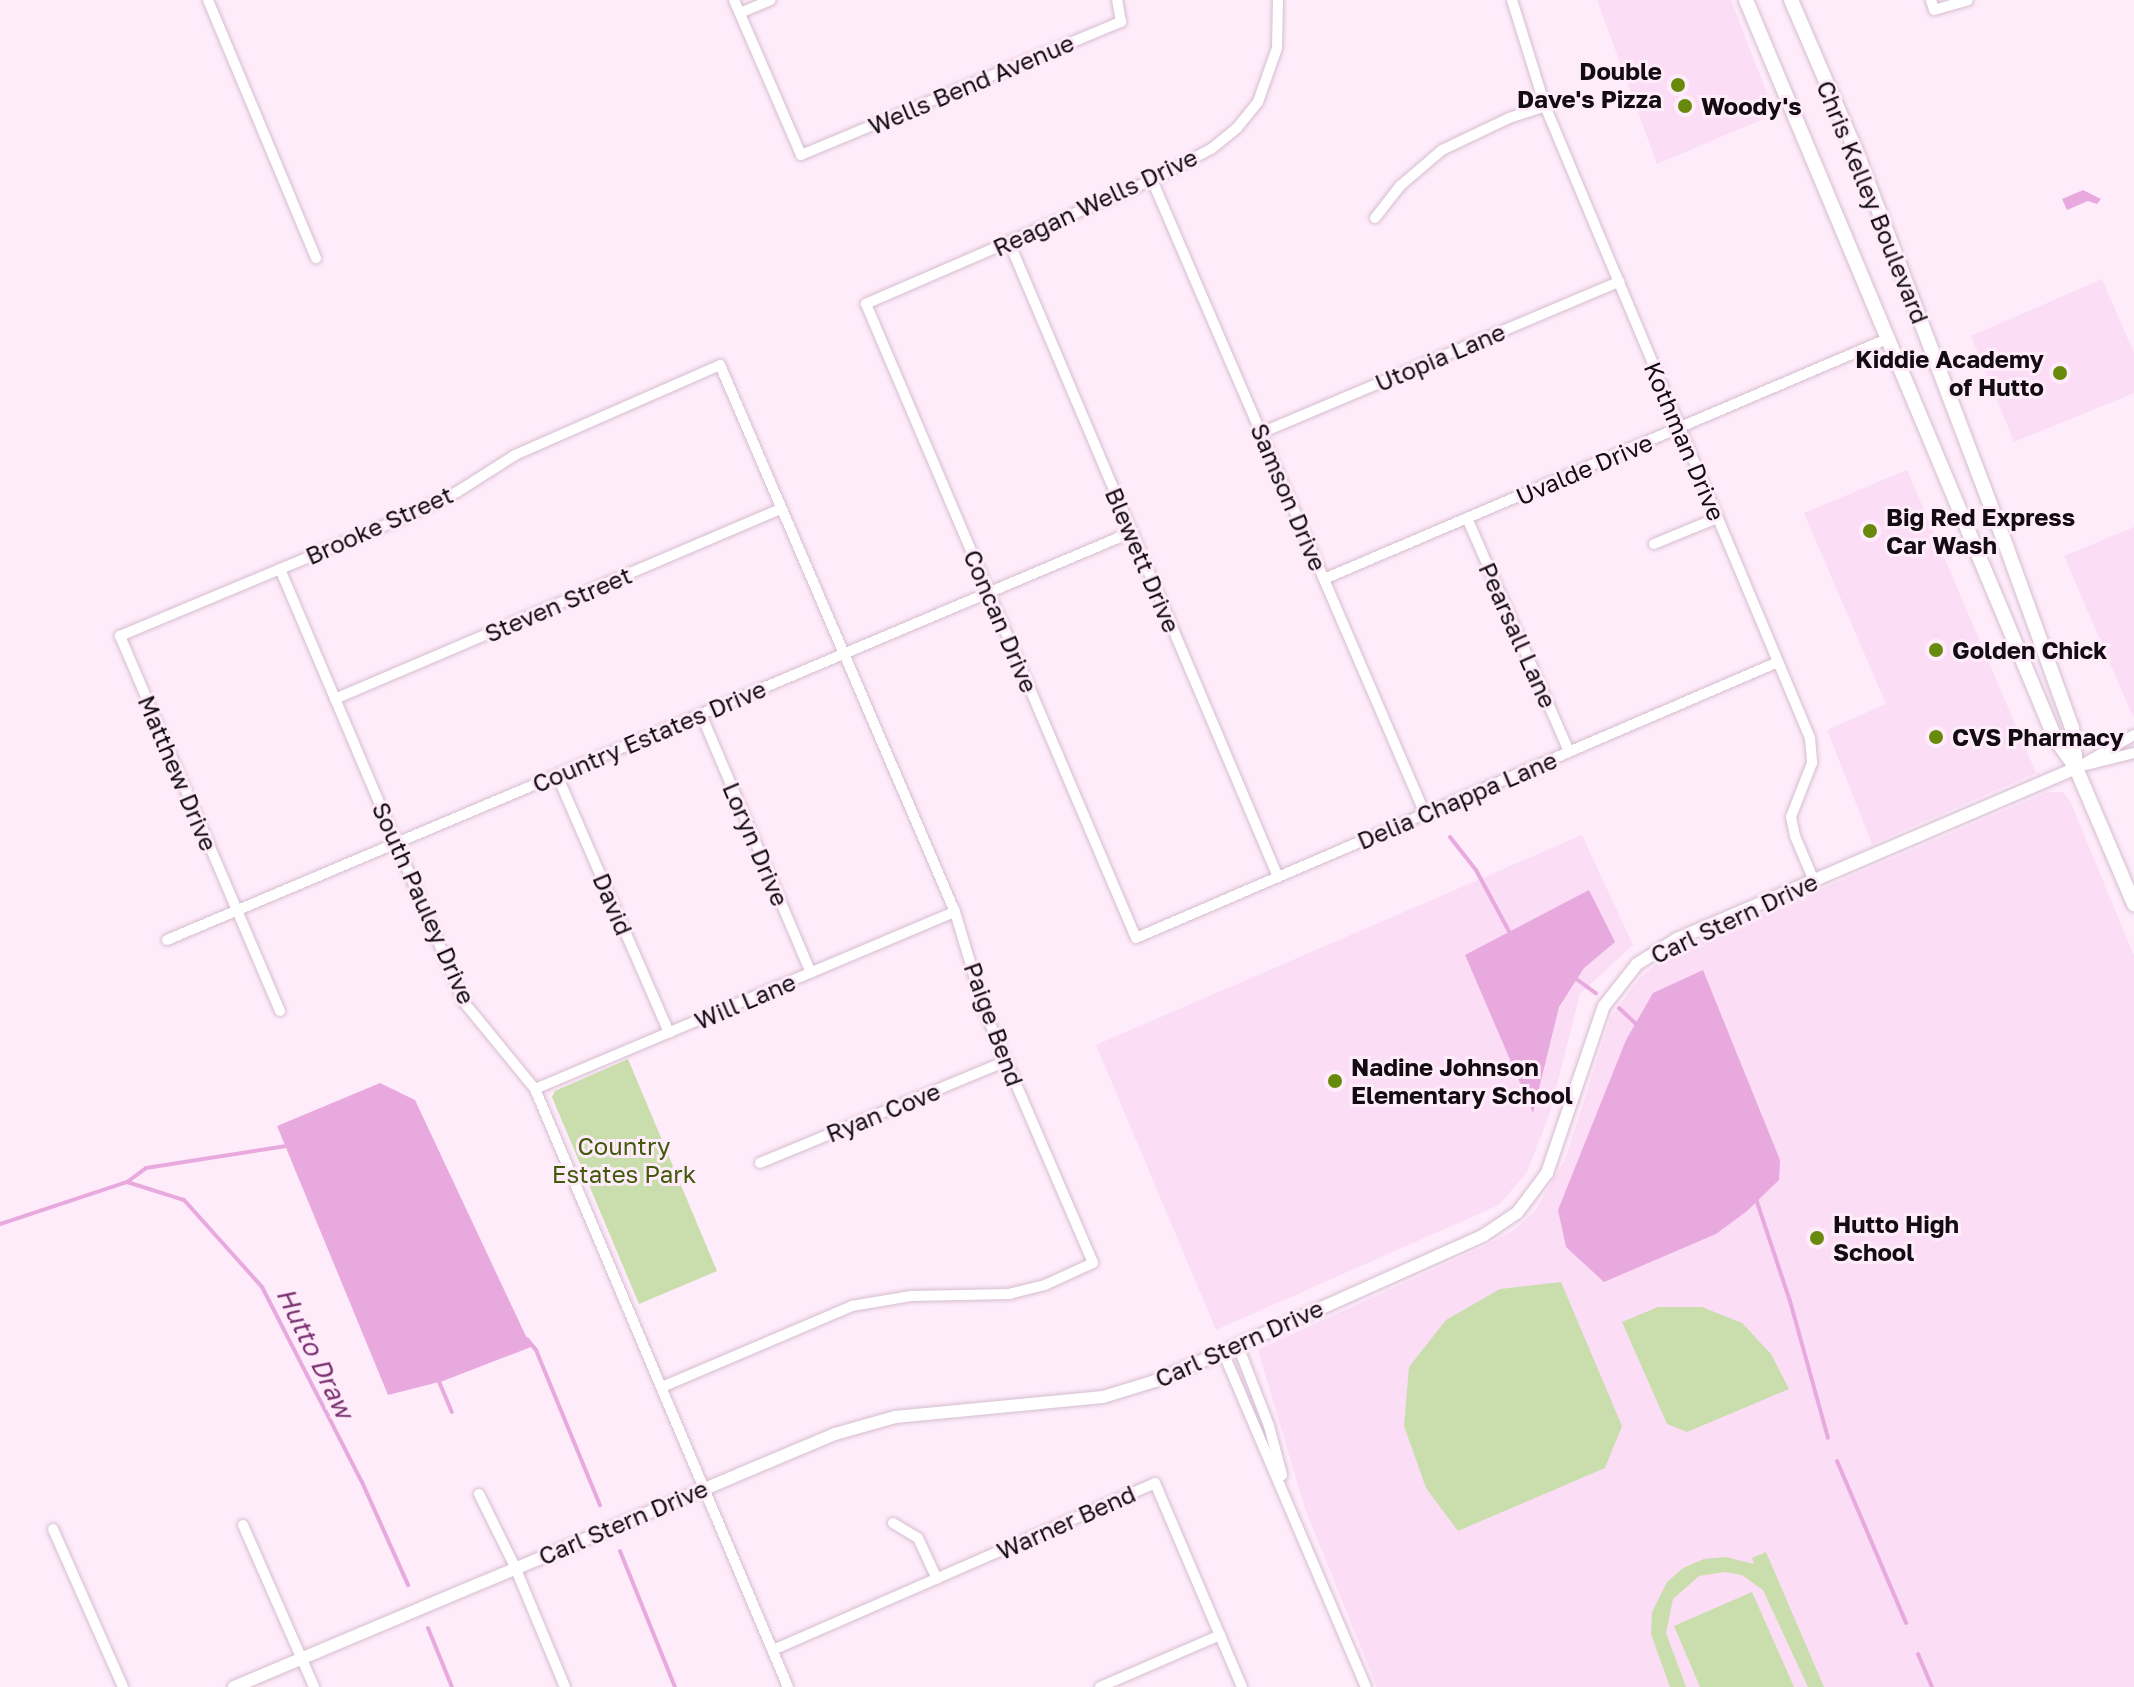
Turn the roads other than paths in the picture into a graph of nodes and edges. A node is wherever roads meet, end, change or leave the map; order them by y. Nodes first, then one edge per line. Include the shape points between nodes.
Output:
1 (208, 0) edge
2 (734, 0) edge
3 (770, 0) edge
4 (1117, 0) edge
5 (1278, 0) edge
6 (1512, 0) edge
7 (1746, 0) edge
8 (1791, 0) edge
9 (1931, 0) edge
10 (1968, 0) edge
11 (740, 13) junction
12 (1545, 106) junction
13 (1152, 180) junction
14 (1375, 218) dead end
15 (1009, 242) junction
16 (316, 258) dead end
17 (1619, 282) junction
18 (866, 304) joint
19 (1887, 339) junction
20 (720, 365) joint
21 (1680, 428) junction
22 (1261, 433) junction
23 (780, 509) junction
24 (1467, 518) junction
25 (1717, 518) junction
26 (1132, 532) junction
27 (1654, 544) dead end
28 (280, 569) junction
29 (1324, 579) junction
30 (989, 592) junction
31 (120, 636) joint
32 (844, 654) junction
33 (1778, 662) junction
34 (335, 699) junction
35 (701, 714) junction
36 (2134, 735) edge
37 (1569, 752) junction
38 (2134, 753) edge
39 (2076, 768) junction
40 (557, 775) junction
41 (1425, 814) junction
42 (395, 844) junction
43 (1278, 877) junction
44 (1814, 881) junction
45 (2134, 904) edge
46 (237, 911) junction
47 (955, 912) junction
48 (1136, 938) joint
49 (167, 940) dead end
50 (811, 973) junction
51 (280, 1011) dead end
52 (669, 1033) junction
53 (1006, 1061) junction
54 (535, 1089) junction
55 (760, 1163) dead end
56 (1238, 1346) junction
57 (1223, 1352) junction
58 (662, 1387) junction
59 (705, 1488) junction
60 (479, 1494) dead end
61 (1289, 1500) junction
62 (893, 1523) dead end
63 (243, 1525) dead end
64 (53, 1529) dead end
65 (515, 1567) junction
66 (937, 1579) junction
67 (1220, 1635) junction
68 (773, 1650) junction
69 (302, 1658) junction
70 (123, 1687) edge
71 (234, 1687) edge
72 (314, 1687) edge
73 (565, 1687) edge
74 (788, 1687) edge
75 (1100, 1687) edge
76 (1242, 1687) edge
77 (1366, 1687) edge

1 - 16 street
2 - 11 street
3 - 11 street
4 - 11 street, Wells Bend Avenue via 1121,22 801,155
5 - 13 street, Reagan Wells Drive via 1277,48 1258,102 1211,149
6 - 12 street, Kothman Drive
7 - 19 main road, Chris Kelley Boulevard
8 - 39 main road, Chris Kelley Boulevard via 1856,151 2004,540 2072,728
9 - 10 street via 1934,10
12 - 14 street via 1442,150 1400,186
12 - 17 street, Kothman Drive
13 - 15 street, Reagan Wells Drive
13 - 22 street, Samson Drive
15 - 18 street, Reagan Wells Drive
15 - 26 street, Blewett Drive
17 - 21 street, Kothman Drive
17 - 22 street, Utopia Lane
18 - 30 street, Concan Drive
19 - 21 street, Uvalde Drive
19 - 39 main road, Chris Kelley Boulevard via 2055,738
20 - 23 street, Paige Bend
20 - 28 street, Brooke Street via 528,449 436,503
21 - 24 street, Uvalde Drive
21 - 25 street, Kothman Drive
22 - 29 street, Samson Drive
23 - 32 street, Paige Bend
23 - 34 street, Steven Street
24 - 29 street, Uvalde Drive
24 - 37 street, Pearsall Lane
25 - 27 street
25 - 33 street, Kothman Drive
26 - 30 street, Country Estates Drive
26 - 43 street, Blewett Drive
28 - 31 street, Brooke Street
28 - 34 street, South Pauley Drive
29 - 41 street, Samson Drive
30 - 32 street, Country Estates Drive
30 - 48 street, Concan Drive
31 - 46 street, Matthew Drive
32 - 35 street, Country Estates Drive
32 - 47 street, Paige Bend
33 - 37 street, Delia Chappa Lane
33 - 44 street, Kothman Drive via 1813,750 1791,817
34 - 42 street, South Pauley Drive
35 - 40 street, Country Estates Drive
35 - 50 street, Loryn Drive
36 - 39 street, Carl Stern Drive
37 - 41 street, Delia Chappa Lane
38 - 39 street, Carl Stern Drive
39 - 44 street, Carl Stern Drive
39 - 45 main road, Chris Kelley Boulevard
40 - 42 street, Country Estates Drive
40 - 52 street, David
41 - 43 street, Delia Chappa Lane
42 - 46 street, Country Estates Drive
42 - 54 street, South Pauley Drive via 463,1001
43 - 48 street, Delia Chappa Lane
44 - 56 street, Carl Stern Drive via 1677,939 1624,977 1604,1006 1547,1173 1508,1221
46 - 49 street, Country Estates Drive
46 - 51 street, Matthew Drive
47 - 50 street, Will Lane
47 - 53 street, Paige Bend via 985,1012
50 - 52 street, Will Lane
52 - 54 street, Will Lane
53 - 55 street, Ryan Cove
53 - 58 street, Paige Bend via 1093,1263 1010,1294 911,1296 852,1306
54 - 58 street, South Pauley Drive
56 - 57 street, Carl Stern Drive
56 - 61 street via 1269,1426
57 - 59 street, Carl Stern Drive via 1103,1397 868,1423
57 - 61 street
58 - 59 street, South Pauley Drive
59 - 65 street, Carl Stern Drive
59 - 68 street, South Pauley Drive
60 - 65 street
61 - 77 street
62 - 66 street via 918,1538
63 - 69 street
64 - 70 street
65 - 69 street, Carl Stern Drive
65 - 73 street
66 - 67 street, Warner Bend via 1155,1483
66 - 68 street, Warner Bend
67 - 75 street
67 - 76 street, Warner Bend
68 - 74 street, South Pauley Drive
69 - 71 street, Carl Stern Drive
69 - 72 street

